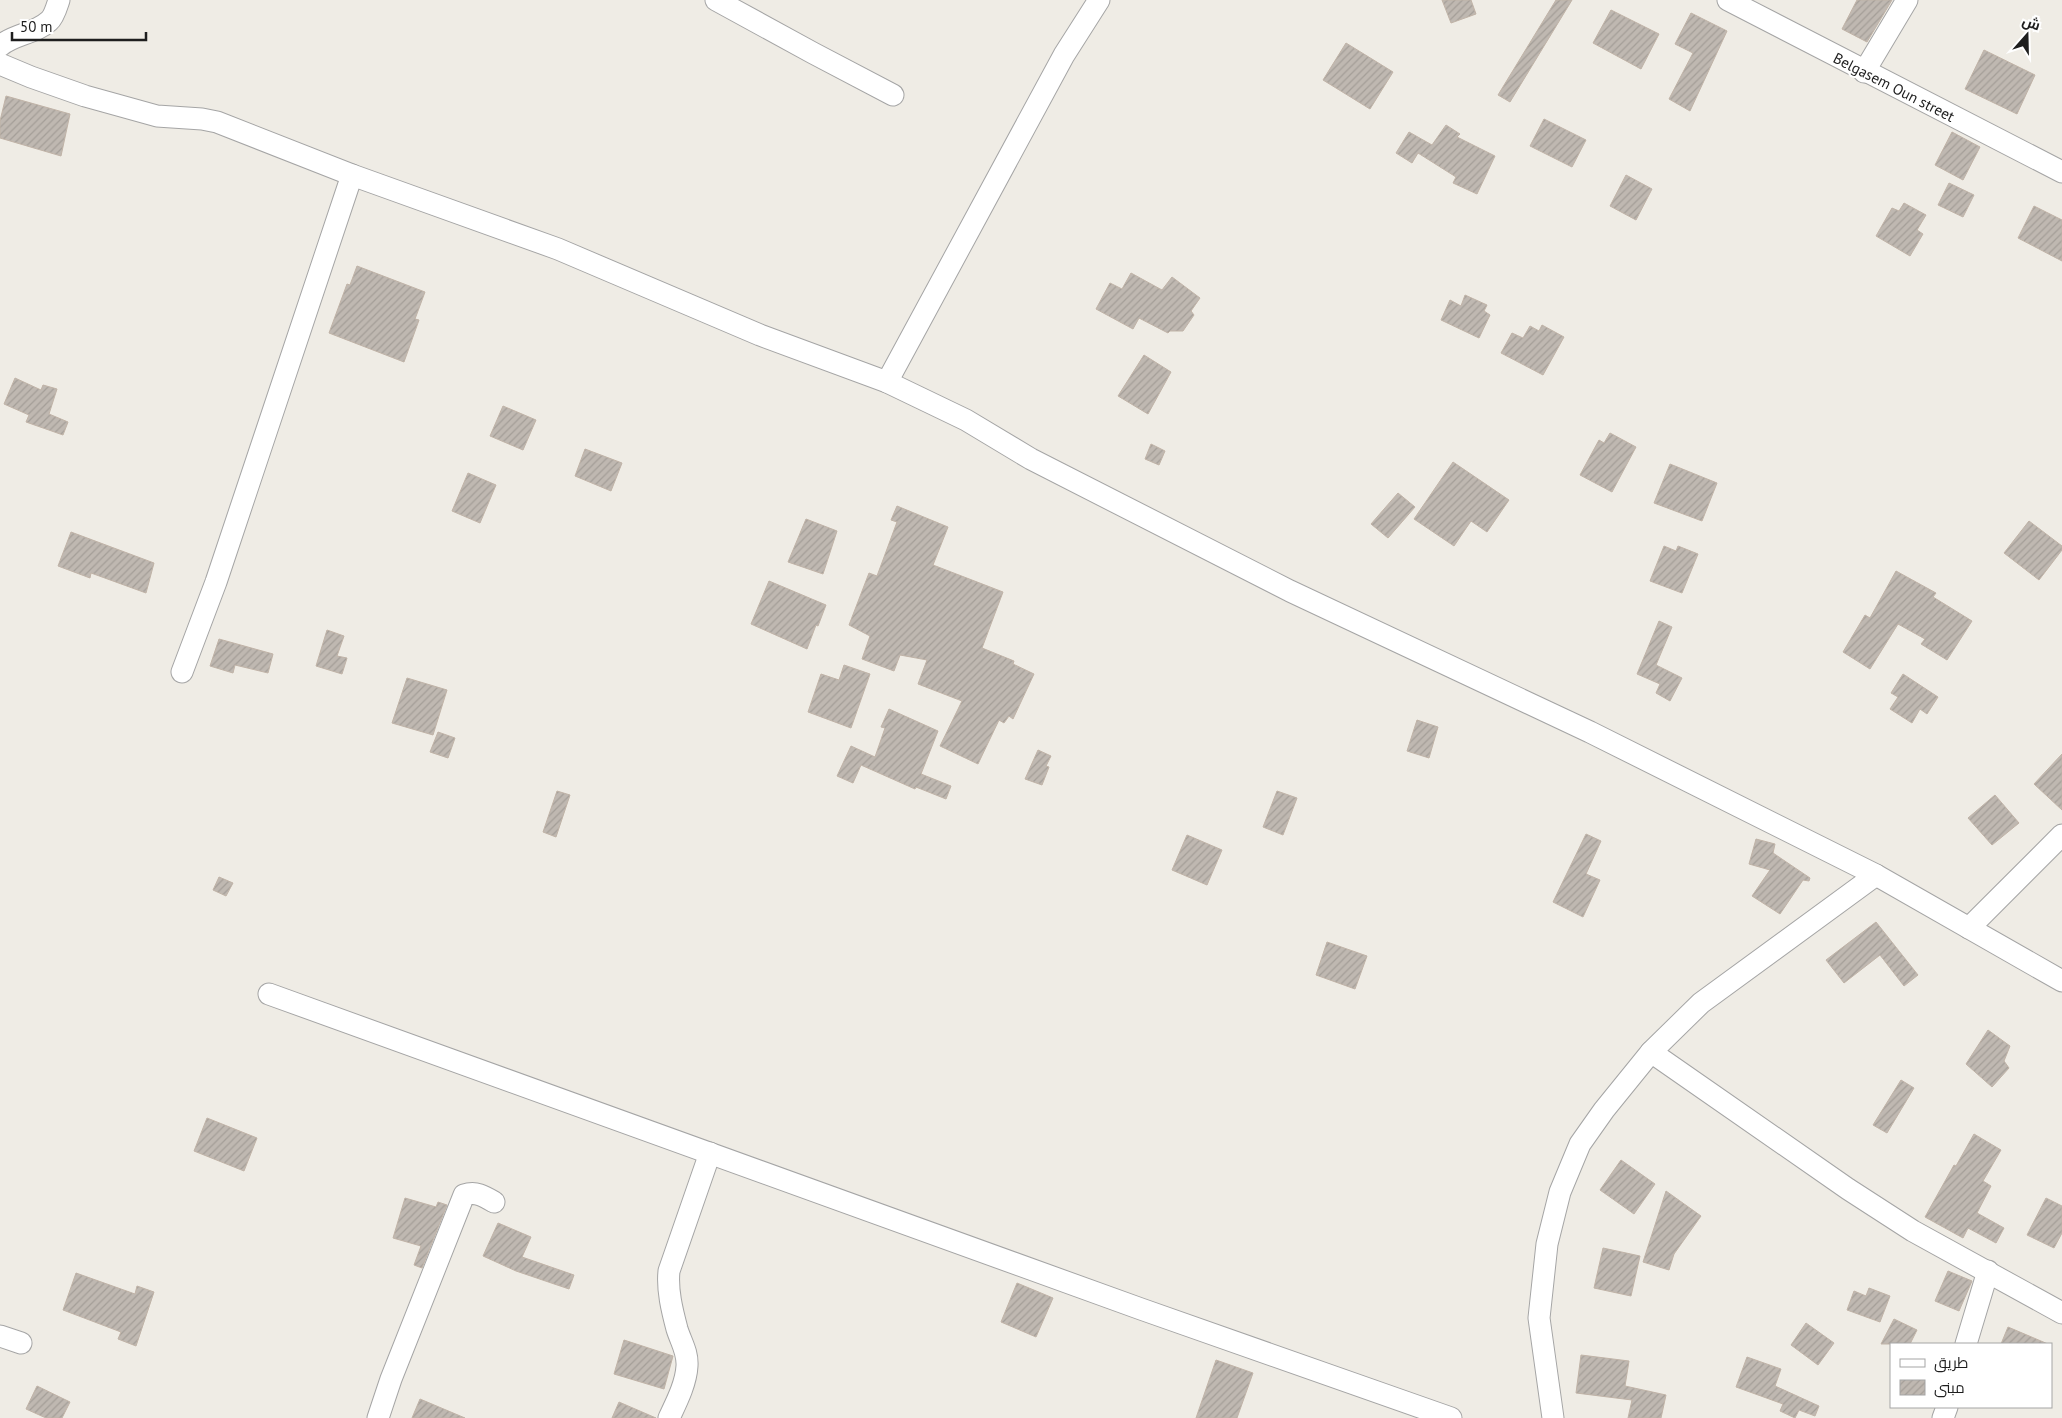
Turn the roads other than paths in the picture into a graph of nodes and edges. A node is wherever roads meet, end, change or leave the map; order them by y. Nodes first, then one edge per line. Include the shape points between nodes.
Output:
1 (59, 0) edge
2 (716, 0) edge
3 (1099, 0) edge
4 (1728, 0) edge
5 (1908, 0) edge
6 (0, 46) edge
7 (0, 64) edge
8 (1864, 72) junction
9 (893, 95) dead end
10 (2062, 172) edge
11 (352, 175) junction
12 (886, 382) junction
13 (182, 672) dead end
14 (2062, 835) edge
15 (1876, 875) junction
16 (1970, 928) junction
17 (2062, 981) edge
18 (269, 994) dead end
19 (1651, 1052) junction
20 (710, 1152) junction
21 (494, 1202) dead end
22 (1988, 1272) junction
23 (2062, 1313) edge
24 (0, 1336) edge
25 (1966, 1343) edge
26 (21, 1344) dead end
27 (378, 1418) edge
28 (669, 1418) edge
29 (1451, 1418) edge
30 (1553, 1418) edge

1 - 6 street via 50,21
2 - 9 street
3 - 12 street via 1064,55
4 - 8 street, Belgasem Oun street
5 - 8 street
7 - 11 street via 85,96 157,116 217,122
8 - 10 street, Belgasem Oun street
11 - 12 street via 558,249 760,335
11 - 13 street via 219,573
12 - 15 street via 966,420 1031,458 1290,591 1590,732
14 - 16 street
15 - 16 street
15 - 19 street via 1701,1003
16 - 17 street
18 - 20 street
19 - 22 street via 1848,1189 1913,1231
19 - 30 street via 1580,1144 1560,1192 1548,1244 1539,1318
20 - 28 street via 669,1271 667,1284 686,1349 687,1366
20 - 29 street
21 - 27 street via 480,1194 471,1192 464,1195
22 - 23 street
22 - 25 street
24 - 26 street

